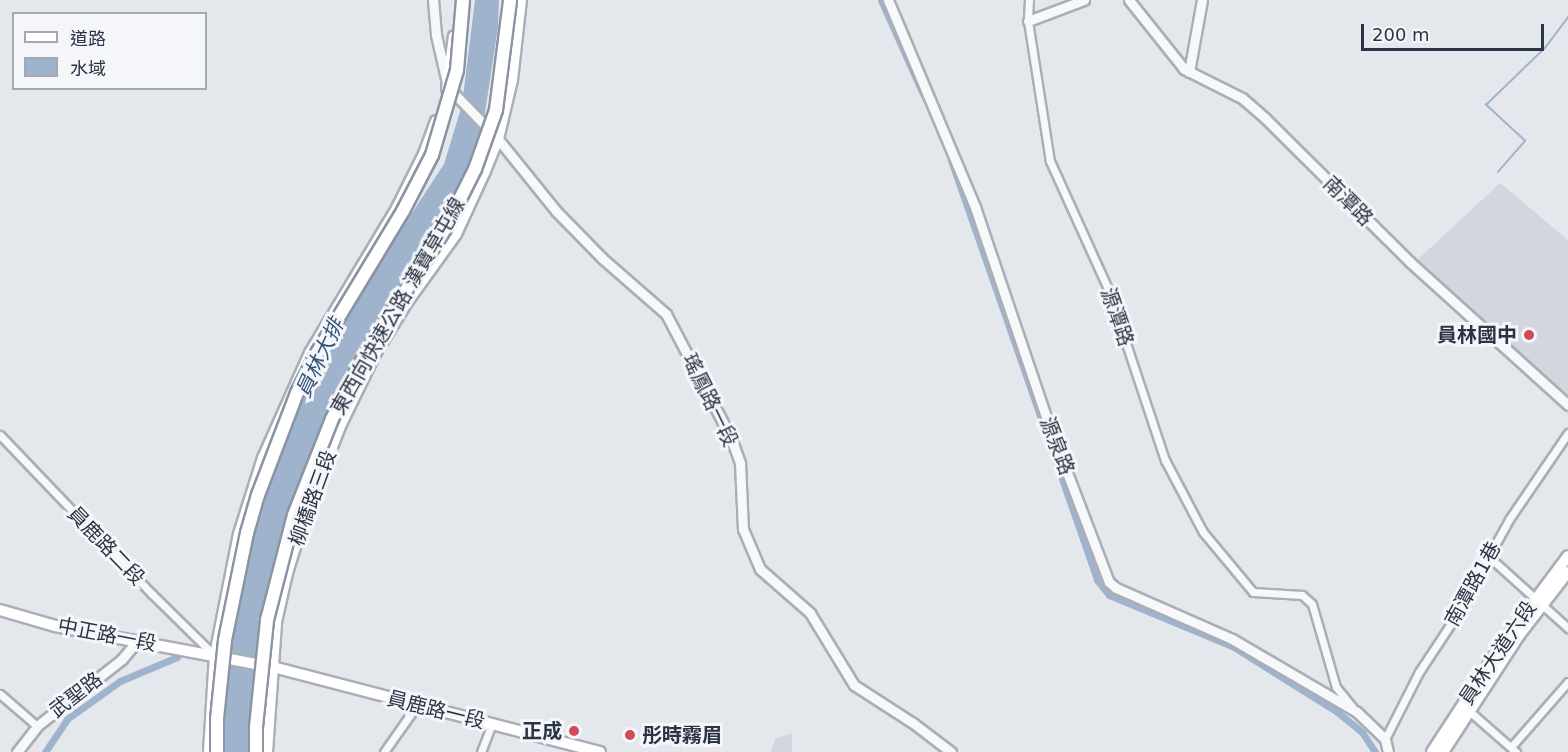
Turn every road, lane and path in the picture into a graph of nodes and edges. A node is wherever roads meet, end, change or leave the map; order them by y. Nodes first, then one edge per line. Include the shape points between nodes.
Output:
1 (434, 0) edge
2 (457, 0) edge
3 (464, 0) edge
4 (510, 0) edge
5 (521, 0) edge
6 (888, 0) edge
7 (1029, 0) edge
8 (1083, 0) edge
9 (1129, 0) edge
10 (1202, 0) edge
11 (1028, 21) junction
12 (1189, 72) junction
13 (451, 91) junction
14 (498, 139) junction
15 (1568, 405) edge
16 (1568, 433) edge
17 (0, 435) edge
18 (1488, 556) junction
19 (1568, 556) edge
20 (1568, 572) edge
21 (1539, 602) junction
22 (0, 610) edge
23 (1568, 628) edge
24 (137, 640) junction
25 (220, 656) junction
26 (258, 664) joint
27 (273, 667) junction
28 (1568, 682) edge
29 (0, 694) edge
30 (417, 705) junction
31 (1468, 710) junction
32 (1357, 712) junction
33 (492, 724) junction
34 (37, 726) junction
35 (1385, 739) junction
36 (1514, 750) edge
37 (17, 752) edge
38 (209, 752) edge
39 (217, 752) edge
40 (256, 752) edge
41 (267, 752) edge
42 (384, 752) edge
43 (481, 752) edge
44 (600, 752) edge
45 (951, 752) edge
46 (1378, 752) edge
47 (1388, 752) edge
48 (1432, 752) edge
49 (1443, 752) edge

1 - 13 street via 436,35
2 - 13 main road
3 - 39 highway, bridge via 457,70 432,155 403,211 317,353 297,393 258,495 246,533 225,640
4 - 40 highway, 東西向快速公路 漢寶草屯線, bridge via 496,110 475,169 445,229 351,382 327,430 294,515 267,620
5 - 14 main road, 柳橋路三段 via 512,80
6 - 32 street, 源泉路 via 975,207 1047,420 1109,582 1232,639
7 - 11 street, 源潭路
8 - 11 street
9 - 12 street, 南潭路
10 - 12 street
11 - 32 street, 源潭路 via 1050,161 1108,289 1165,460 1203,532 1253,592 1302,596 1312,604 1336,687
12 - 15 street, 南潭路 via 1242,98 1265,118 1418,270
13 - 14 street, 瑤鳳路一段
13 - 25 main road via 397,208 310,352 263,458 239,534
14 - 27 main road, 柳橋路三段 via 456,234 376,352 341,424 287,573 276,622
14 - 45 street, 瑤鳳路一段 via 556,211 666,314 731,438 740,463 743,529 760,569 810,613 854,685
16 - 18 street, 南潭路1巷
17 - 25 street, 員鹿路二段 via 152,594
18 - 21 street
18 - 35 street, 南潭路1巷 via 1419,672
19 - 21 main road, 員林大道六段
20 - 21 main road, 員林大道六段
21 - 23 street
21 - 31 main road, 員林大道六段
21 - 48 main road, 員林大道六段
22 - 24 main road, 中正路一段 via 55,626
24 - 25 main road, 中正路一段
24 - 34 street, 武聖路 via 122,659
25 - 26 main road, 中正路一段
25 - 38 main road
26 - 27 main road, 員鹿路一段
27 - 30 main road, 員鹿路一段
27 - 41 main road, 柳橋路三段
28 - 36 street
29 - 34 street
30 - 33 main road, 員鹿路一段
30 - 42 street
31 - 36 street
31 - 49 main road, 員林大道六段
32 - 35 street, 源泉路
33 - 43 street
33 - 44 main road, 員鹿路一段
34 - 37 street, 武聖路
35 - 46 street
35 - 47 street

